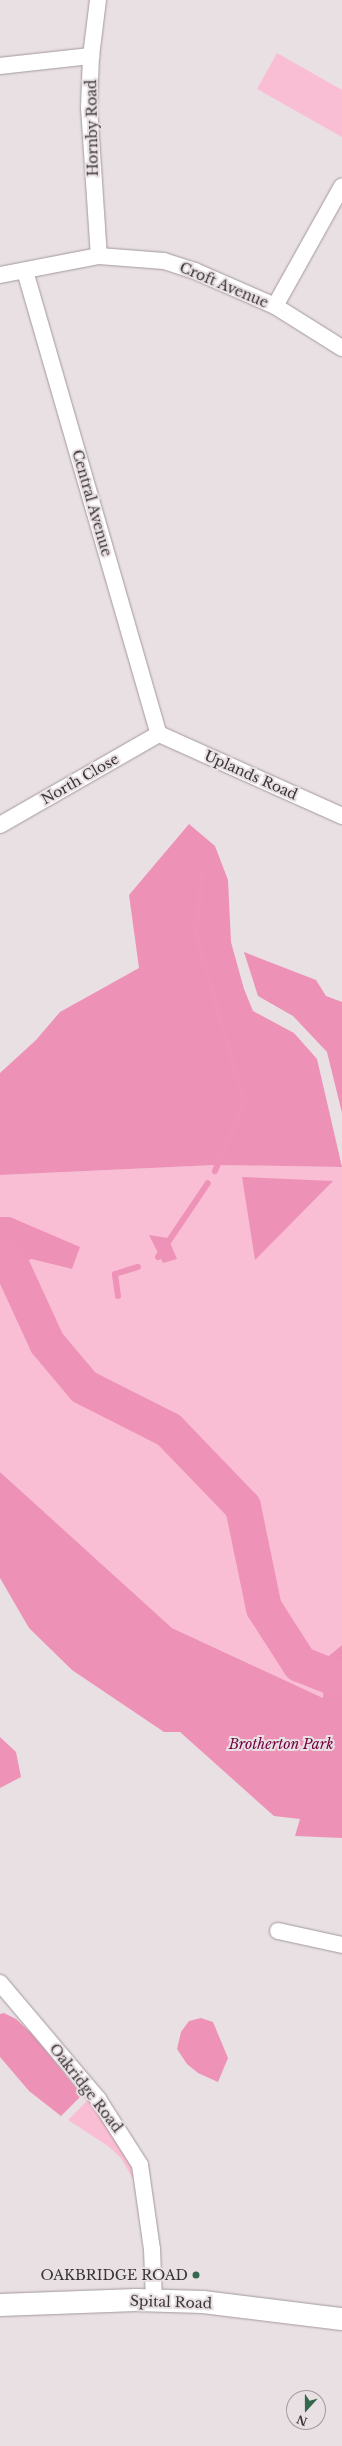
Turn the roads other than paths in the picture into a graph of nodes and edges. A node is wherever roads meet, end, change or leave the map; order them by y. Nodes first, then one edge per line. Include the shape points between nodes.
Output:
1 (98, 0) edge
2 (91, 56) junction
3 (0, 66) edge
4 (342, 186) edge
5 (99, 256) junction
6 (25, 271) junction
7 (0, 275) edge
8 (275, 306) junction
9 (342, 348) edge
10 (159, 734) junction
11 (342, 816) edge
12 (0, 825) edge
13 (278, 1931) dead end
14 (342, 1945) edge
15 (2, 1988) edge
16 (154, 2301) junction
17 (0, 2305) edge
18 (342, 2319) edge

1 - 2 street, Hornby Road
2 - 3 street
2 - 5 street, Hornby Road via 90,144
4 - 8 street
5 - 6 street, Croft Avenue
5 - 8 street, Croft Avenue via 164,261 195,271
6 - 7 street, Croft Avenue
6 - 10 street, Central Avenue
8 - 9 street, Croft Avenue
10 - 11 street, Uplands Road
10 - 12 street, North Close
13 - 14 street
15 - 16 street, Oakridge Road via 98,2099 140,2165 152,2249
16 - 17 main road, Spital Road
16 - 18 main road, Spital Road via 203,2302

